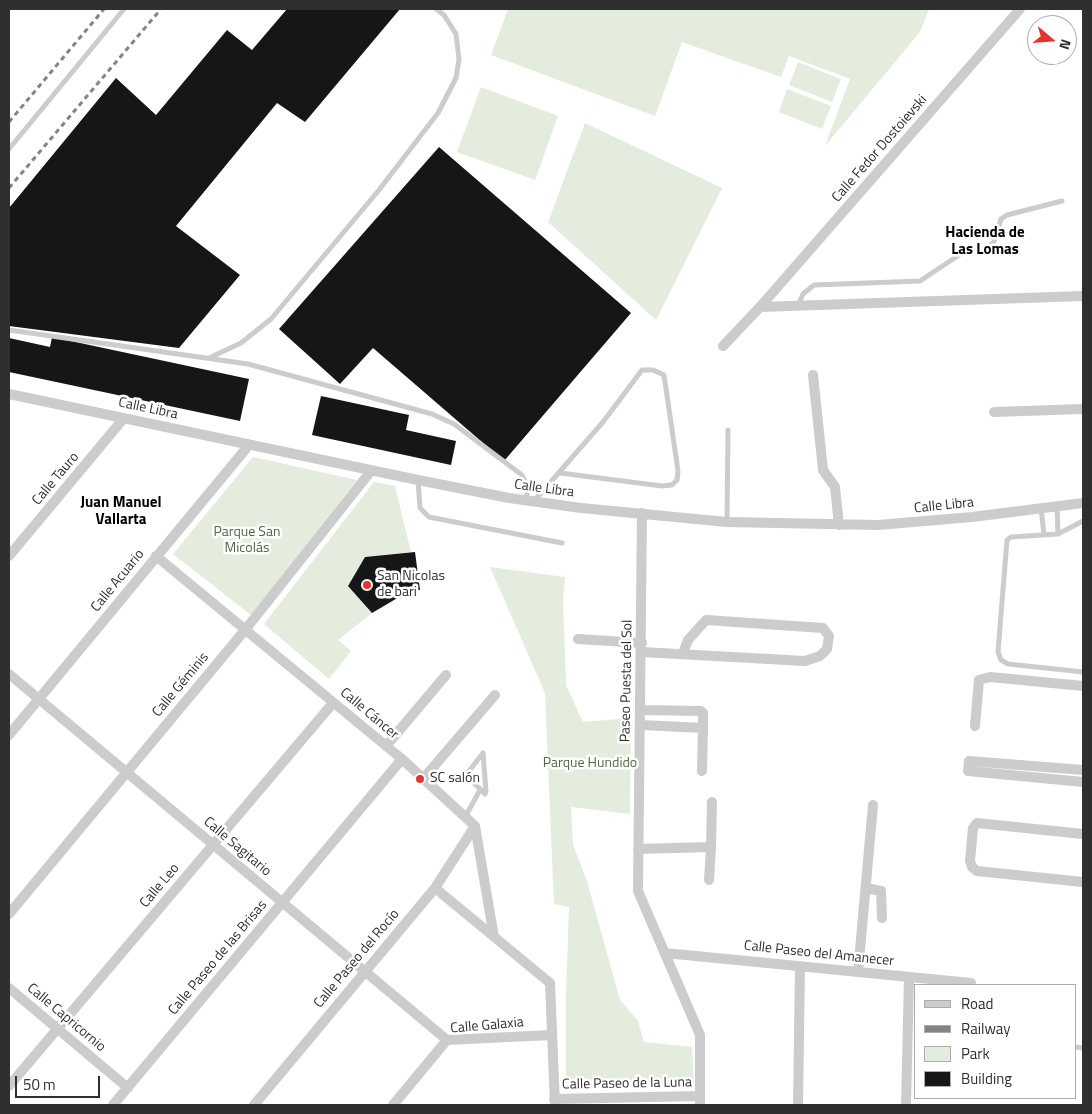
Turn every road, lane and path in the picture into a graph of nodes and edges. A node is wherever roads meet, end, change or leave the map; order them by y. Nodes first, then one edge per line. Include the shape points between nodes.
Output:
1 (124, 9) edge
2 (436, 9) edge
3 (1020, 9) edge
4 (9, 149) edge
5 (1062, 201) dead end
6 (1083, 296) edge
7 (798, 305) junction
8 (760, 307) junction
9 (9, 330) edge
10 (723, 346) dead end
11 (208, 358) junction
12 (813, 375) dead end
13 (9, 394) edge
14 (1083, 409) edge
15 (994, 412) dead end
16 (124, 418) junction
17 (728, 430) dead end
18 (249, 445) junction
19 (371, 471) junction
20 (560, 473) junction
21 (418, 480) junction
22 (530, 501) junction
23 (1083, 503) edge
24 (1056, 507) junction
25 (1041, 508) junction
26 (642, 514) junction
27 (1083, 521) edge
28 (727, 522) junction
29 (839, 525) junction
30 (1058, 534) junction
31 (1044, 535) junction
32 (562, 543) dead end
33 (9, 556) edge
34 (156, 556) junction
35 (245, 630) junction
36 (578, 639) dead end
37 (642, 648) junction
38 (683, 653) junction
39 (1083, 672) edge
40 (9, 674) edge
41 (446, 674) dead end
42 (1083, 686) edge
43 (495, 695) dead end
44 (38, 699) junction
45 (333, 703) junction
46 (641, 710) junction
47 (640, 725) junction
48 (975, 726) dead end
49 (703, 728) junction
50 (9, 735) edge
51 (386, 746) junction
52 (402, 759) junction
53 (1083, 770) edge
54 (702, 771) dead end
55 (126, 773) junction
56 (423, 779) junction
57 (1083, 782) edge
58 (480, 790) junction
59 (712, 802) dead end
60 (874, 805) dead end
61 (465, 817) junction
62 (476, 826) junction
63 (1083, 834) edge
64 (213, 845) junction
65 (711, 848) junction
66 (638, 849) junction
67 (709, 880) dead end
68 (1083, 882) edge
69 (435, 888) junction
70 (866, 888) junction
71 (282, 902) junction
72 (9, 914) edge
73 (882, 918) dead end
74 (494, 936) junction
75 (665, 953) junction
76 (800, 966) junction
77 (365, 971) junction
78 (858, 972) junction
79 (909, 977) junction
80 (971, 983) dead end
81 (9, 988) edge
82 (58, 1028) junction
83 (552, 1035) junction
84 (447, 1040) junction
85 (9, 1086) edge
86 (128, 1088) junction
87 (700, 1101) edge
88 (554, 1102) edge
89 (113, 1105) edge
90 (254, 1105) edge
91 (394, 1105) edge
92 (798, 1105) edge
93 (906, 1105) edge

1 - 4 lane
2 - 11 lane via 456,34 459,59 456,78 438,113 271,319 241,343
3 - 8 street, Calle Fedor Dostoievski
5 - 7 lane via 1007,215 1000,219 994,242 988,247 962,254 920,281 814,285 803,294
6 - 7 street
7 - 8 street
8 - 10 street, Calle Fedor Dostoievski
9 - 11 lane
11 - 22 lane via 248,364 432,414 447,421 522,475
12 - 29 street via 823,470 835,487
13 - 16 street, Calle Libra
14 - 15 street
16 - 18 street, Calle Libra
16 - 33 street, Calle Tauro
17 - 28 lane
18 - 19 street, Calle Libra
18 - 34 street, Calle Acuario
19 - 21 street, Calle Libra
19 - 35 street, Calle Géminis
20 - 20 lane via 642,370 664,375 678,471 677,480 672,485
20 - 22 lane
21 - 22 street, Calle Libra
21 - 32 lane via 420,508 429,517
22 - 26 street, Calle Libra
23 - 24 street, Calle Libra
24 - 25 street, Calle Libra
24 - 30 lane
25 - 29 street, Calle Libra via 911,524
25 - 31 lane
26 - 28 street, Calle Libra
26 - 37 street, Paseo Puesta del Sol
27 - 30 lane
28 - 29 street, Calle Libra
30 - 31 lane
31 - 39 lane via 1006,540 998,652 1001,660 1008,664
34 - 35 street, Calle Cáncer
34 - 44 street, Calle Acuario
35 - 45 street, Calle Cáncer
35 - 55 street, Calle Géminis
36 - 37 street
37 - 38 street
37 - 46 street, Paseo Puesta del Sol
38 - 38 street via 688,640 706,620 824,628 829,636 827,649 820,656 805,661
40 - 44 street, Calle Sagitario
41 - 51 street
42 - 48 street via 990,677 979,680
43 - 56 street
44 - 50 street, Calle Acuario
44 - 55 street, Calle Sagitario
45 - 51 street, Calle Cáncer
45 - 64 street, Calle Leo
46 - 47 street, Paseo Puesta del Sol
46 - 49 street via 701,711
47 - 49 street
47 - 66 street, Paseo Puesta del Sol
49 - 54 street
51 - 52 street, Calle Cáncer
52 - 56 street, Calle Cáncer
52 - 71 street, Calle Paseo de las Brisas
53 - 57 street via 969,761 968,771
55 - 64 street, Calle Sagitario
55 - 72 street, Calle Géminis
56 - 61 street, Calle Cáncer
58 - 58 lane via 466,774 483,753 486,792 484,794
58 - 61 lane
59 - 65 street
60 - 70 street
61 - 62 street, Calle Cáncer
62 - 69 street, Calle Paseo del Rocío
62 - 74 street
63 - 68 street via 977,823 973,828 970,861 977,870
64 - 71 street, Calle Sagitario
64 - 82 street, Calle Leo
65 - 66 street
65 - 67 street
66 - 75 street, Paseo Puesta del Sol via 638,891
69 - 74 street
69 - 77 street, Calle Paseo del Rocío
70 - 73 street via 881,892
70 - 78 street
71 - 77 street, Calle Sagitario
71 - 86 street, Calle Paseo de las Brisas
74 - 83 street via 550,983
75 - 76 street, Calle Paseo del Amanecer
75 - 87 street, Paseo Puesta del Sol via 700,1035
76 - 78 street, Calle Paseo del Amanecer
76 - 92 street
77 - 84 street, Calle Sagitario
77 - 90 street, Calle Paseo del Rocío
78 - 79 street, Calle Paseo del Amanecer
79 - 80 street, Calle Paseo del Amanecer
79 - 93 street
81 - 82 street, Calle Capricornio
82 - 85 street, Calle Leo
82 - 86 street, Calle Capricornio
83 - 84 street, Calle Galaxia
83 - 88 street
84 - 91 street, Calle Galaxia
86 - 89 street, Calle Paseo de las Brisas
87 - 88 street, Calle Paseo de la Luna

